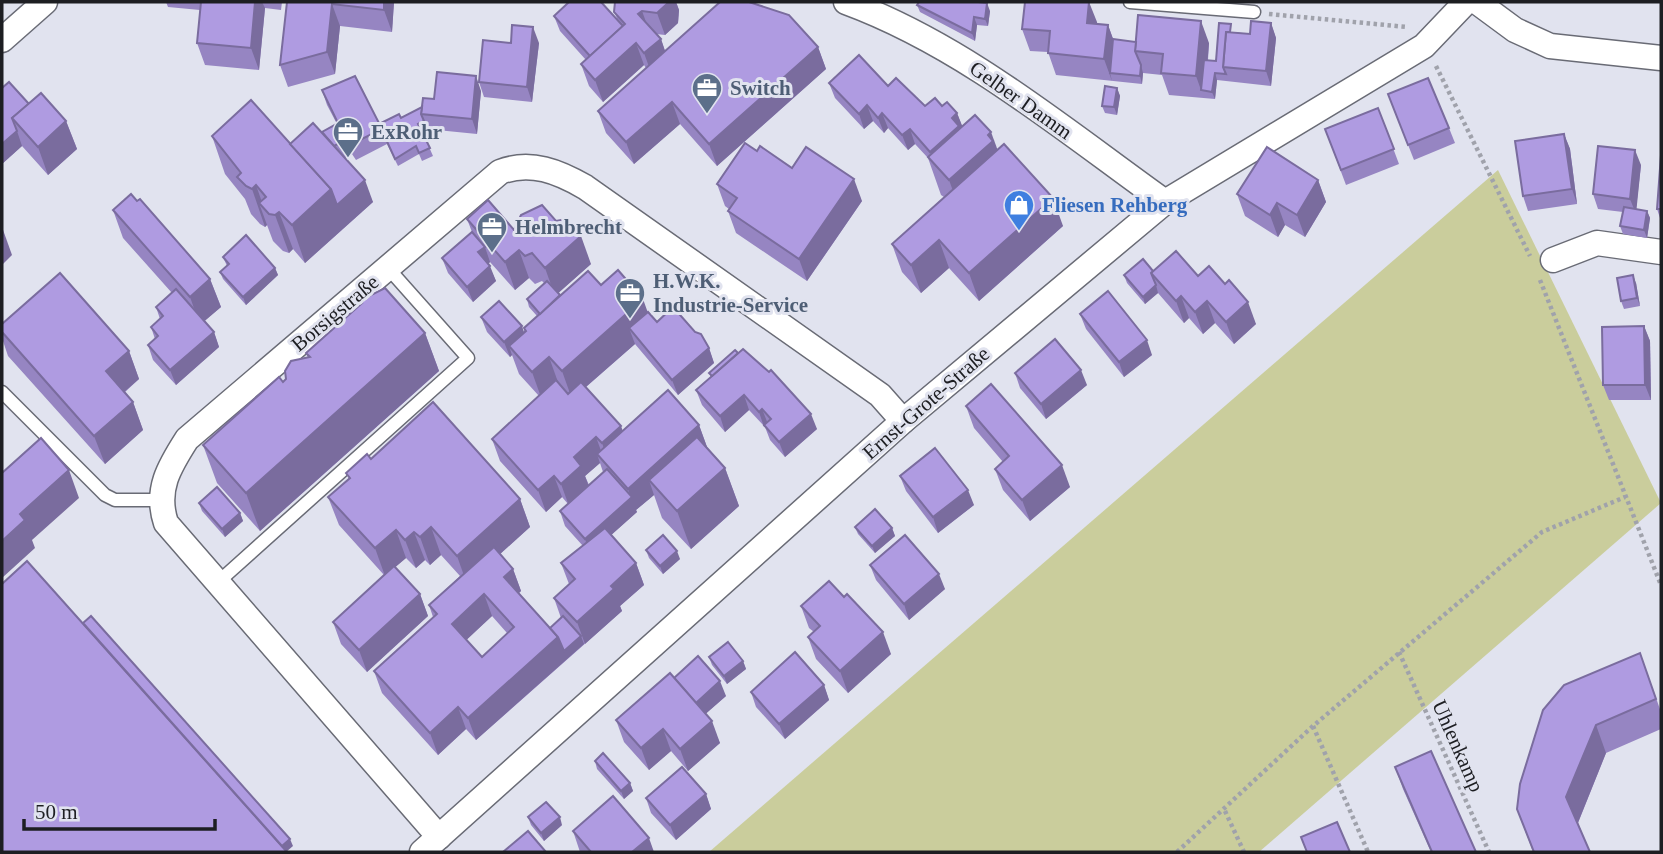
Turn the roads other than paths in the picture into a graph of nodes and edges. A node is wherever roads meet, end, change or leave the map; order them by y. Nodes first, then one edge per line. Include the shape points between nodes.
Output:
1 (45, 2) edge
2 (846, 2) edge
3 (1130, 2) edge
4 (1466, 2) edge
5 (1477, 2) edge
6 (876, 6) edge
7 (1254, 12) road end
8 (2, 40) edge
9 (1661, 58) edge
10 (1165, 202) junction
11 (1661, 252) edge
12 (1553, 260) dead end
13 (388, 268) junction
14 (2, 392) edge
15 (903, 421) junction
16 (160, 500) junction
17 (216, 584) junction
18 (431, 845) edge

1 - 8 street
2 - 6 street, Gelber Damm
3 - 7 lane
4 - 10 street, Ernst-Grote-Straße via 1424,46
5 - 9 street via 1515,30 1550,46
6 - 10 street, Gelber Damm via 965,60
10 - 15 street, Ernst-Grote-Straße
11 - 12 street via 1597,243
13 - 15 street, Borsigstraße via 500,172 525,166 557,172 585,187 880,395
13 - 16 street, Borsigstraße via 187,439 166,474
13 - 17 lane via 468,358
14 - 16 lane via 105,495 115,500
15 - 18 street, Ernst-Grote-Straße
16 - 17 street via 166,523
17 - 18 street

